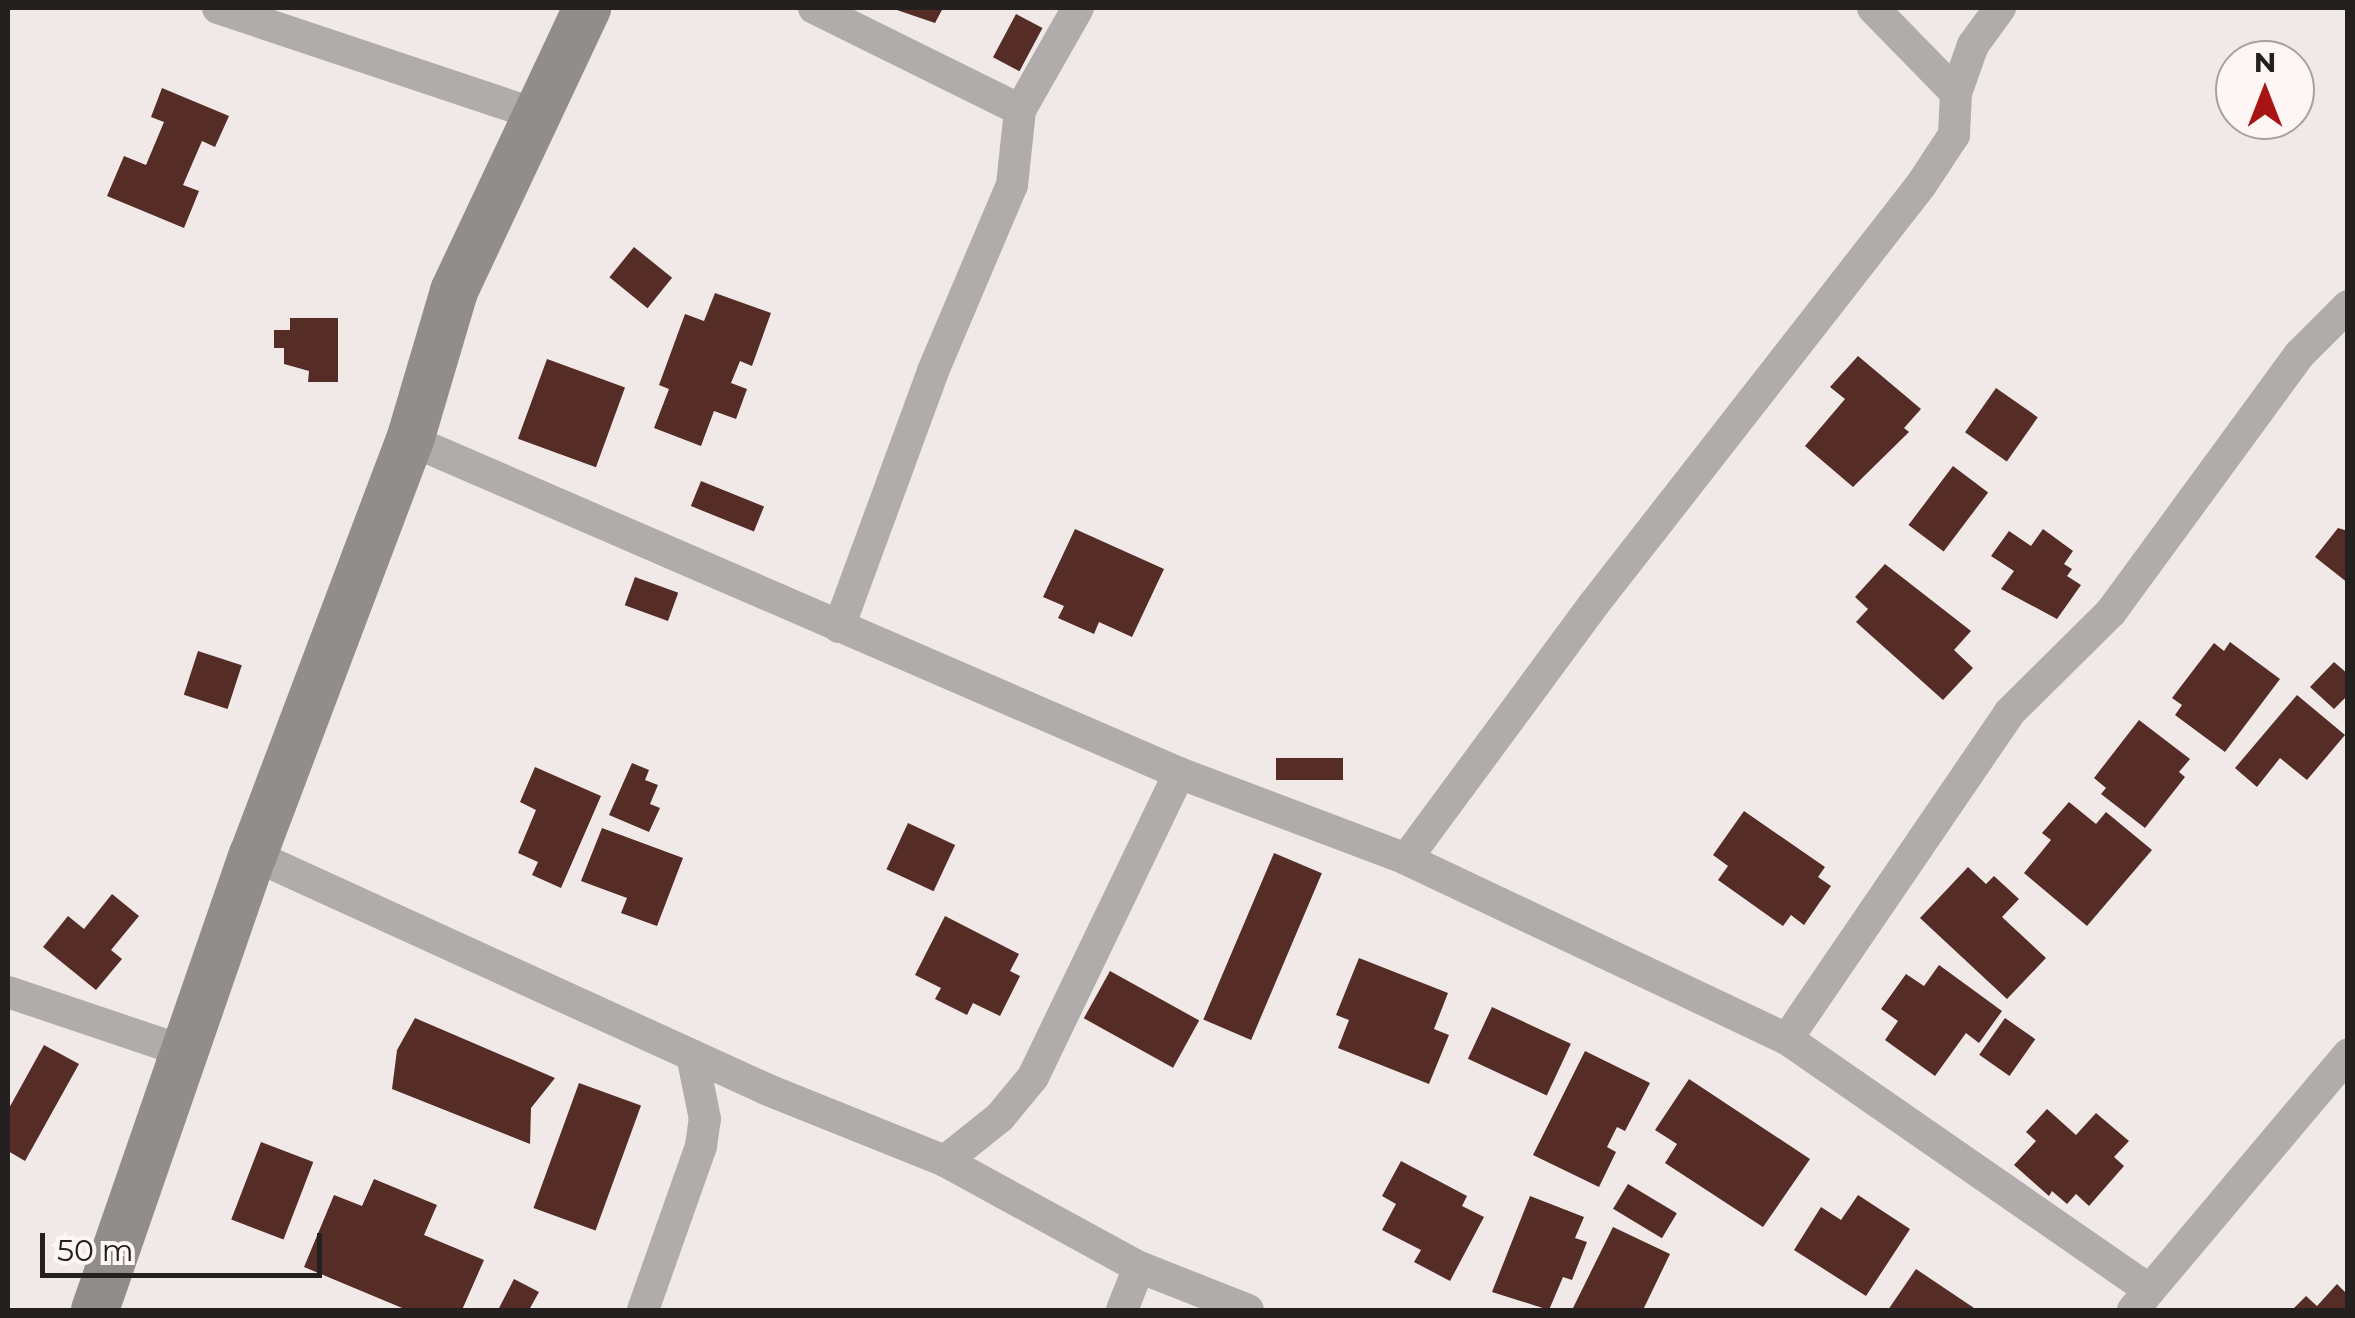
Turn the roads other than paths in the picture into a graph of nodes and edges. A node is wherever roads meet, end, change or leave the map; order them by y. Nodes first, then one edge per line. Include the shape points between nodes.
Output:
1 (218, 8) edge
2 (587, 8) edge
3 (814, 8) edge
4 (1078, 8) edge
5 (1873, 8) edge
6 (2000, 8) edge
7 (1956, 94) junction
8 (1020, 110) junction
9 (538, 115) junction
10 (2348, 306) edge
11 (410, 440) junction
12 (838, 627) junction
13 (1179, 774) junction
14 (253, 854) junction
15 (1406, 859) junction
16 (8, 992) edge
17 (1787, 1039) junction
18 (186, 1052) junction
19 (692, 1055) junction
20 (2348, 1055) edge
21 (945, 1160) junction
22 (1139, 1267) junction
23 (2141, 1300) edge
24 (95, 1310) edge
25 (644, 1310) edge
26 (1122, 1310) edge
27 (1248, 1310) edge

1 - 9 street
2 - 9 street
3 - 8 street
4 - 8 street
5 - 7 street
6 - 7 street via 1972,45
7 - 15 street via 1954,134 1921,184 1594,604
8 - 12 street via 1012,184 933,371
9 - 11 street via 454,291
10 - 17 street via 2300,354 2111,612 2009,713
11 - 12 street
11 - 14 street
12 - 13 street
13 - 15 street
13 - 21 street via 1034,1077 1000,1117
14 - 18 street
14 - 19 street
15 - 17 street
16 - 18 street
17 - 23 street
18 - 24 street
19 - 21 street
19 - 25 street via 705,1120 701,1146
20 - 23 street
21 - 22 street
22 - 26 street
22 - 27 street

